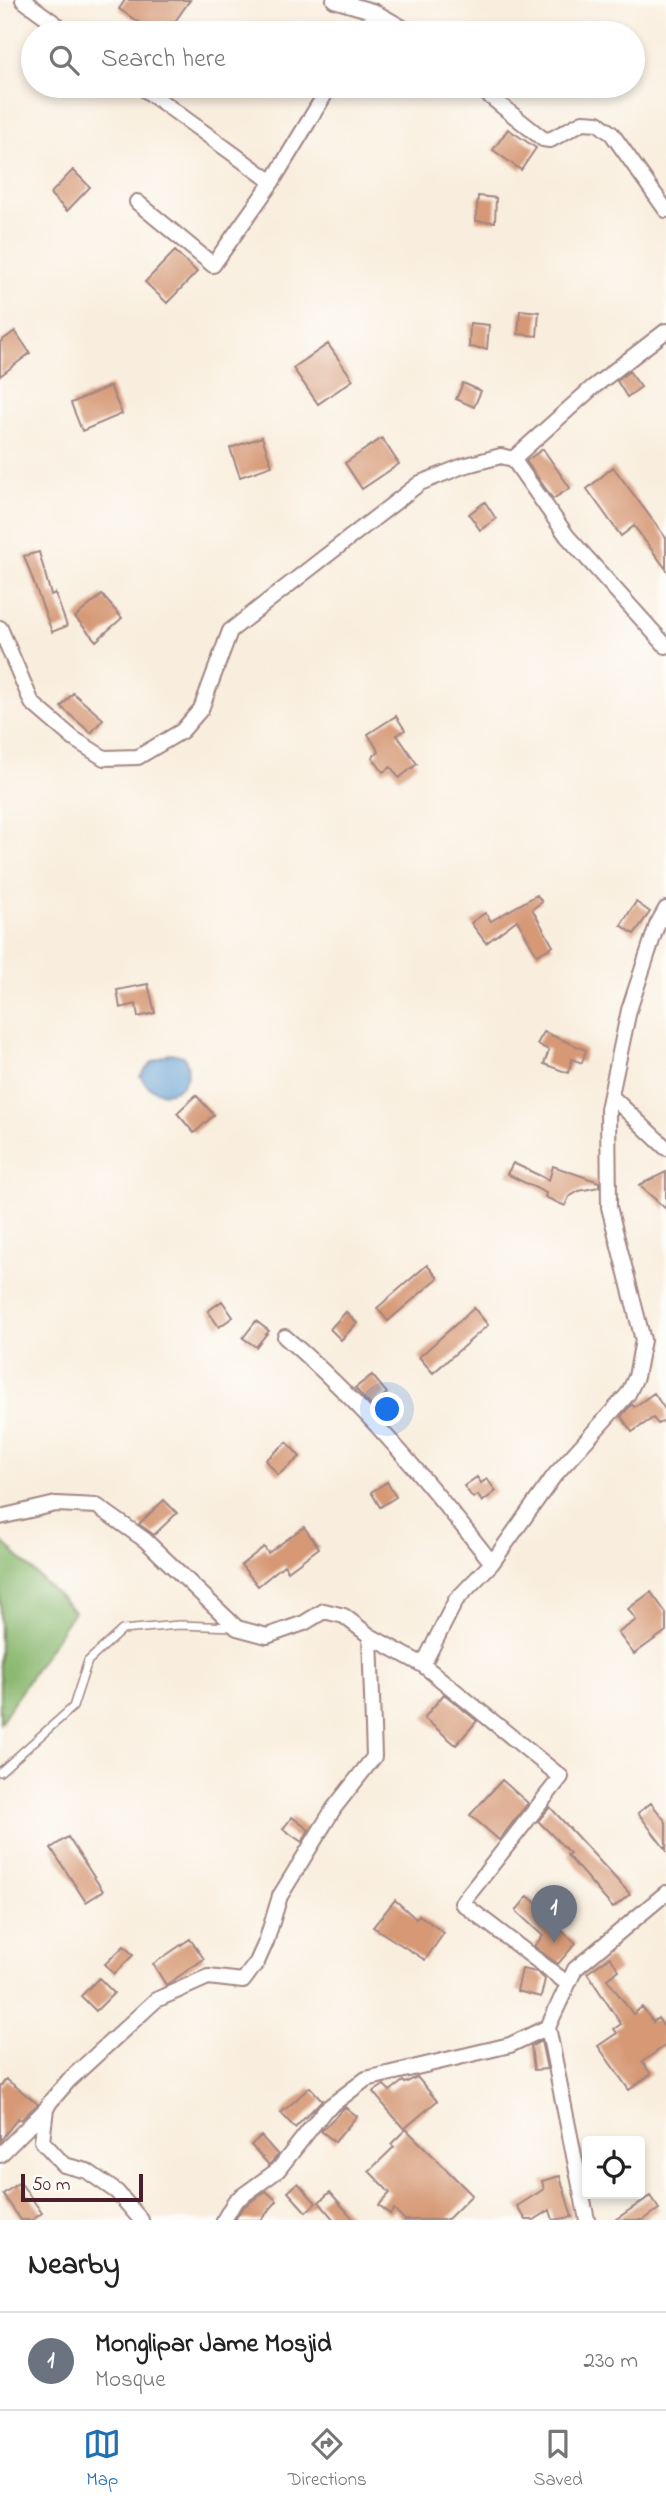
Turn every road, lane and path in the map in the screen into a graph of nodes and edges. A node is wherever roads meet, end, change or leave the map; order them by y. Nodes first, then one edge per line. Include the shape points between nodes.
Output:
1 (23, 0) edge
2 (334, 0) edge
3 (371, 7) edge
4 (52, 21) edge
5 (393, 21) edge
6 (156, 98) edge
7 (323, 98) edge
8 (492, 98) edge
9 (272, 182) junction
10 (137, 202) dead end
11 (666, 210) edge
12 (666, 331) edge
13 (513, 459) junction
14 (0, 628) edge
15 (666, 646) edge
16 (666, 909) edge
17 (611, 1096) junction
18 (666, 1148) edge
19 (285, 1337) dead end
20 (0, 1517) edge
21 (492, 1563) junction
22 (237, 1628) junction
23 (370, 1636) junction
24 (423, 1665) junction
25 (0, 1772) edge
26 (666, 1893) edge
27 (568, 1984) junction
28 (548, 2027) junction
29 (46, 2109) junction
30 (0, 2155) edge
31 (141, 2220) edge
32 (223, 2220) edge
33 (587, 2220) edge

1 - 4 street
2 - 3 street
3 - 5 street
6 - 9 street
7 - 9 street
8 - 11 street via 543,139 550,140 583,122 598,123 612,134
9 - 10 street via 213,265
12 - 13 street via 592,388
13 - 14 street via 488,459 421,483 258,608 230,631 201,709 182,731 138,757 104,758 32,703
13 - 15 street via 567,536
16 - 17 street via 629,1010
17 - 18 street
17 - 21 street via 609,1207 643,1340 641,1361 628,1394 554,1476
19 - 21 street via 389,1437
20 - 22 street via 56,1504 97,1506 145,1540
21 - 24 street via 456,1600
22 - 23 street via 267,1636 324,1611 344,1616
22 - 25 lane via 179,1625 122,1630 88,1661 73,1707
23 - 24 street
23 - 29 street via 374,1757 334,1808 280,1896 257,1962 243,1981 208,1977 156,2000 69,2080
24 - 27 street via 561,1777 462,1903
26 - 27 street via 575,1969
27 - 28 street
28 - 32 street via 510,2045 366,2079 325,2110 278,2170 235,2201
28 - 33 street
29 - 30 street
29 - 31 street via 41,2141 64,2165 87,2171 117,2192

